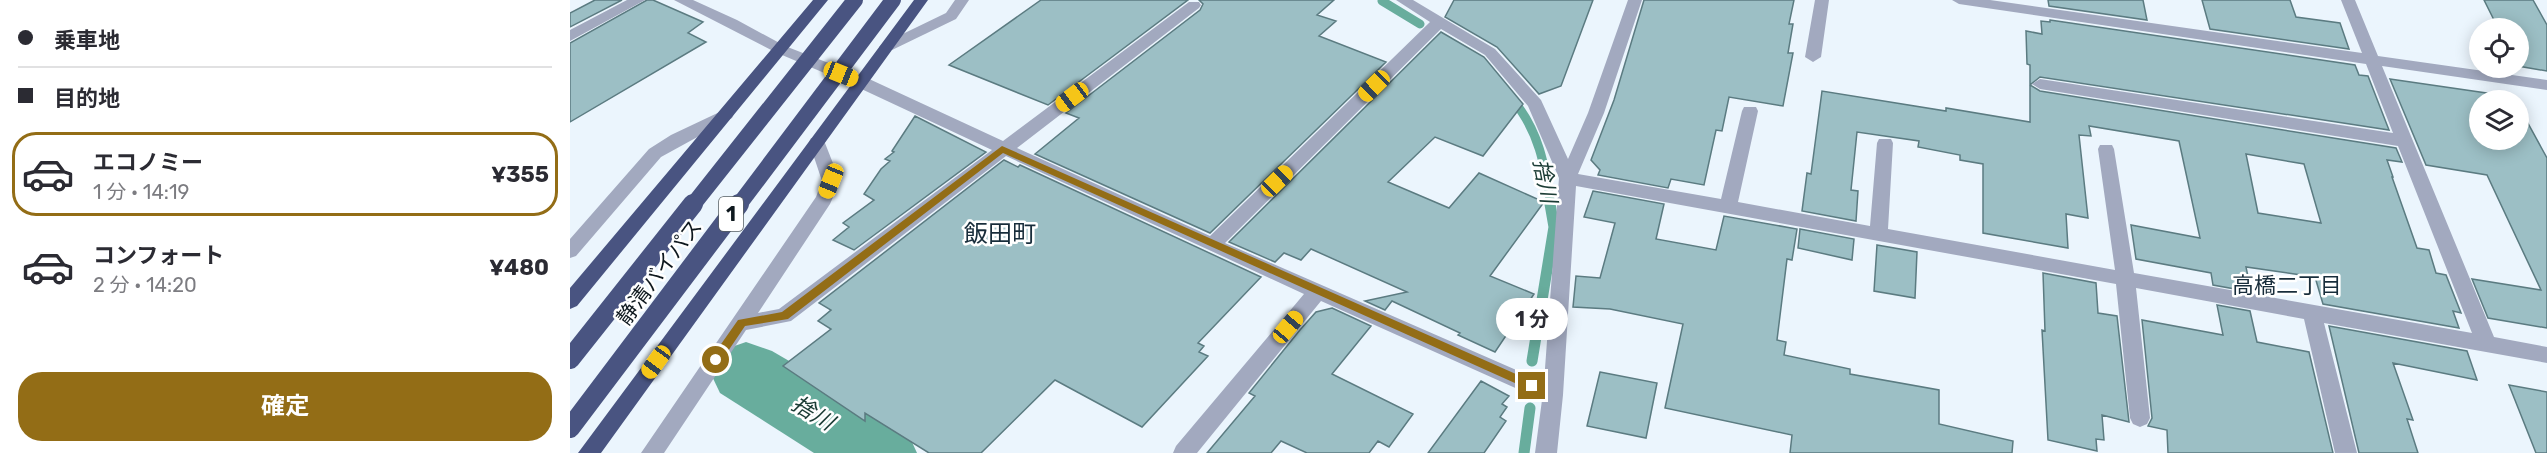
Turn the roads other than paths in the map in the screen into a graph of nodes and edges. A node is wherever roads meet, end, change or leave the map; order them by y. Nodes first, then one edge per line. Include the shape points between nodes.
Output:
1 (638, 0) edge
2 (681, 0) edge
3 (822, 0) edge
4 (855, 0) edge
5 (892, 0) edge
6 (921, 0) edge
7 (962, 0) edge
8 (1403, 0) edge
9 (1635, 0) edge
10 (1822, 0) edge
11 (1959, 0) edge
12 (2348, 0) edge
13 (1194, 5) dead end
14 (1439, 22) junction
15 (570, 36) edge
16 (887, 47) junction
17 (780, 49) junction
18 (1813, 57) dead end
19 (2373, 61) junction
20 (861, 82) junction
21 (2040, 84) dead end
22 (2547, 86) edge
23 (1750, 111) dead end
24 (726, 114) junction
25 (2405, 141) junction
26 (817, 142) junction
27 (1885, 143) dead end
28 (1002, 149) junction
29 (2106, 149) dead end
30 (1568, 178) junction
31 (1728, 206) junction
32 (1878, 233) junction
33 (1212, 245) junction
34 (570, 251) edge
35 (2125, 277) junction
36 (1318, 291) junction
37 (570, 301) edge
38 (2312, 311) junction
39 (742, 323) junction
40 (2486, 343) junction
41 (2547, 355) edge
42 (570, 359) edge
43 (1553, 395) junction
44 (2140, 418) dead end
45 (570, 428) edge
46 (589, 453) edge
47 (652, 453) edge
48 (1184, 453) edge
49 (1546, 453) edge
50 (2346, 453) edge

1 - 15 street
2 - 17 street
3 - 17 highway
4 - 42 highway, 静清バイパス / 1, bridge
5 - 45 highway, 静清バイパス / 1, bridge
6 - 16 highway
7 - 16 street via 951,16
8 - 14 street
9 - 30 street via 1596,113
10 - 18 street
11 - 19 street
12 - 19 street
13 - 28 street
14 - 30 street via 1490,52 1534,104
14 - 33 street
16 - 20 highway
17 - 20 street
17 - 24 highway
19 - 22 street
19 - 25 street
20 - 26 highway
20 - 28 street
21 - 25 street
23 - 31 street
24 - 34 street via 655,153
24 - 37 highway
25 - 40 street
26 - 39 street via 831,181 824,199
26 - 46 highway
27 - 32 street
28 - 33 street
28 - 39 street via 784,316
29 - 35 street
30 - 31 street
30 - 43 street
31 - 32 street
32 - 35 street
33 - 36 street
35 - 38 street
35 - 44 street
36 - 43 street
36 - 48 street
38 - 40 street
38 - 50 street
39 - 47 street
40 - 41 street
43 - 49 street

